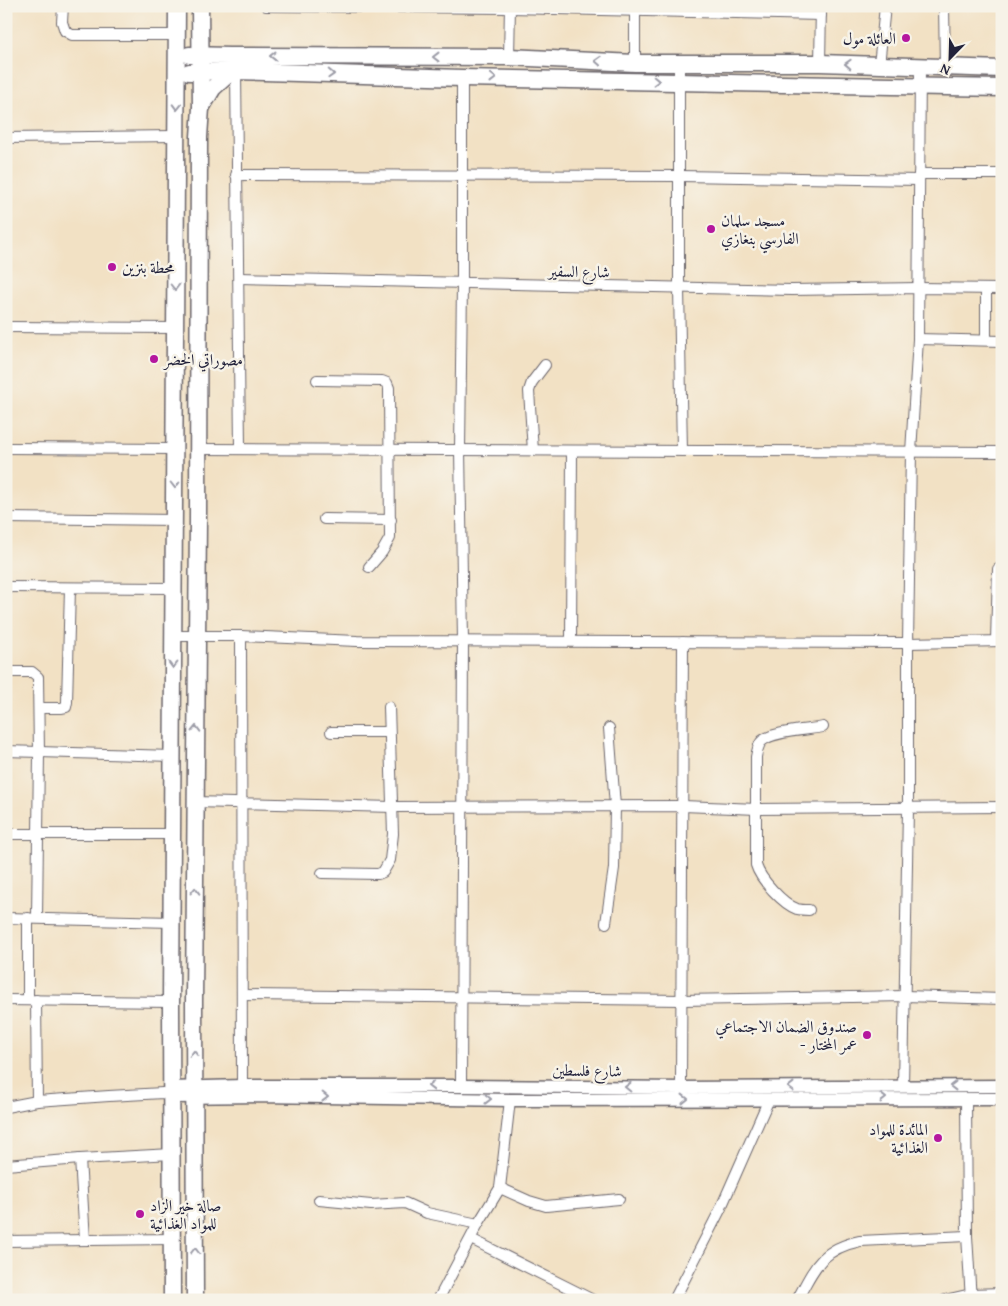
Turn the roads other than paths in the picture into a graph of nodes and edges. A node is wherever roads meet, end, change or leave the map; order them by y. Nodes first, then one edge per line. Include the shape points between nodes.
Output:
1 (63, 6) edge
2 (177, 6) edge
3 (200, 6) edge
4 (266, 6) edge
5 (885, 6) edge
6 (944, 6) edge
7 (376, 7) edge
8 (510, 7) edge
9 (635, 9) edge
10 (821, 10) edge
11 (200, 32) junction
12 (176, 35) junction
13 (177, 54) junction
14 (200, 55) junction
15 (377, 56) junction
16 (509, 57) junction
17 (635, 63) junction
18 (679, 63) junction
19 (775, 63) junction
20 (820, 63) junction
21 (232, 66) junction
22 (879, 66) junction
23 (920, 67) junction
24 (945, 68) junction
25 (1002, 69) edge
26 (177, 72) junction
27 (200, 72) junction
28 (377, 75) junction
29 (462, 78) junction
30 (680, 82) junction
31 (775, 83) junction
32 (919, 86) junction
33 (1002, 88) edge
34 (201, 108) junction
35 (176, 136) junction
36 (6, 138) edge
37 (236, 174) junction
38 (1002, 174) edge
39 (462, 175) junction
40 (680, 176) junction
41 (919, 177) junction
42 (239, 278) junction
43 (462, 284) junction
44 (679, 288) junction
45 (918, 288) junction
46 (986, 289) junction
47 (1002, 289) edge
48 (6, 327) edge
49 (175, 328) junction
50 (918, 339) junction
51 (986, 339) junction
52 (1002, 341) edge
53 (545, 365) dead end
54 (317, 380) dead end
55 (6, 448) edge
56 (175, 449) junction
57 (198, 449) junction
58 (240, 449) junction
59 (460, 449) junction
60 (389, 450) junction
61 (533, 451) junction
62 (572, 451) junction
63 (682, 451) junction
64 (911, 452) junction
65 (1002, 452) edge
66 (6, 518) edge
67 (324, 519) dead end
68 (175, 520) junction
69 (391, 520) junction
70 (369, 568) dead end
71 (998, 569) dead end
72 (6, 587) edge
73 (70, 588) junction
74 (173, 588) junction
75 (173, 636) junction
76 (196, 636) junction
77 (241, 636) junction
78 (463, 641) junction
79 (571, 641) junction
80 (999, 641) edge
81 (683, 642) junction
82 (908, 643) junction
83 (6, 672) edge
84 (389, 707) dead end
85 (39, 708) junction
86 (824, 727) dead end
87 (610, 728) dead end
88 (331, 732) dead end
89 (390, 732) junction
90 (6, 752) edge
91 (39, 753) junction
92 (172, 756) junction
93 (195, 802) junction
94 (242, 804) junction
95 (393, 806) junction
96 (615, 806) junction
97 (683, 806) junction
98 (462, 807) junction
99 (1002, 807) edge
100 (908, 808) junction
101 (757, 809) junction
102 (6, 834) edge
103 (173, 834) junction
104 (37, 835) junction
105 (322, 873) dead end
106 (809, 910) dead end
107 (6, 918) edge
108 (32, 918) junction
109 (172, 922) junction
110 (606, 923) dead end
111 (242, 995) junction
112 (905, 996) junction
113 (460, 998) junction
114 (1002, 999) edge
115 (6, 1000) edge
116 (32, 1000) junction
117 (682, 1000) junction
118 (171, 1002) junction
119 (242, 1086) junction
120 (461, 1086) junction
121 (902, 1086) junction
122 (1002, 1086) edge
123 (681, 1088) junction
124 (195, 1092) junction
125 (855, 1092) junction
126 (169, 1093) junction
127 (769, 1099) junction
128 (966, 1099) junction
129 (1002, 1099) edge
130 (510, 1100) junction
131 (37, 1101) junction
132 (6, 1107) edge
133 (172, 1154) junction
134 (80, 1158) junction
135 (6, 1165) edge
136 (500, 1188) junction
137 (619, 1199) dead end
138 (319, 1200) dead end
139 (478, 1224) junction
140 (968, 1236) junction
141 (172, 1239) junction
142 (471, 1239) junction
143 (84, 1240) junction
144 (6, 1241) edge
145 (1002, 1293) edge
146 (971, 1297) edge
147 (801, 1298) edge
148 (172, 1300) edge
149 (195, 1300) edge
150 (438, 1300) edge
151 (593, 1300) edge
152 (674, 1300) edge
153 (945, 1300) edge

1 - 12 street via 62,22 65,31 72,35
2 - 12 main road
3 - 11 main road
4 - 7 street
5 - 22 street
6 - 24 street
7 - 8 street
8 - 9 street
8 - 16 street
9 - 10 street
9 - 17 street
10 - 20 street
11 - 14 main road
11 - 21 main road
12 - 13 main road
13 - 14 main road
13 - 26 main road
14 - 21 main road
14 - 27 main road
16 -> 15 main road
15 -> 21 main road
15 - 28 main road
17 -> 16 main road
17 - 18 main road
18 - 19 main road
18 - 30 street
19 - 20 main road
19 - 31 main road
22 -> 20 main road
21 - 27 main road
21 -> 28 main road
21 - 34 main road
21 - 37 street
22 - 23 main road
23 - 24 main road
23 - 32 street
24 - 25 main road
26 - 27 main road
26 -> 35 main road
27 - 34 main road
28 - 29 main road
29 -> 30 main road
29 - 39 street
30 - 31 main road
30 - 40 street
31 - 32 main road
32 - 33 main road
32 - 41 street
34 - 57 main road
35 - 36 street
35 -> 49 main road
37 - 39 street
37 - 42 street
38 - 41 street
39 - 40 street
39 - 43 street
40 - 41 street
40 - 44 street
41 - 45 street
42 - 43 street, شارع السفير
42 - 58 street
43 - 44 street, شارع السفير
43 - 59 street
44 - 45 street, شارع السفير
44 - 63 street
45 - 46 street, شارع السفير
45 - 50 street
46 - 47 street, شارع السفير
46 - 51 street
48 - 49 street
49 - 56 main road
50 - 51 street
50 - 64 street
51 - 52 street
53 - 61 street via 529,391
54 - 60 street via 387,383
55 - 56 street
56 -> 68 main road
57 - 58 street
57 - 76 main road
58 - 60 street
59 - 60 street
59 - 61 street
59 - 78 street
60 - 69 street
61 - 62 street
62 - 63 street
62 - 79 street
63 - 64 street
64 - 65 street
64 - 82 street
66 - 68 street
67 - 69 street
68 - 74 main road
69 - 70 street via 390,538
71 - 80 street
72 - 73 street
73 - 74 street
73 - 85 street via 66,706
74 - 75 main road
75 - 76 street
75 -> 92 main road
76 - 77 street
93 -> 76 main road
77 - 78 street
77 - 94 street
78 - 79 street
78 - 98 street
79 - 81 street
80 - 82 street
81 - 82 street
81 - 97 street
82 - 100 street
83 - 85 street via 36,674
84 - 89 street
85 - 91 street
86 - 101 street via 773,735 762,741 756,757
87 - 96 street
88 - 89 street
89 - 95 street
90 - 91 street
91 - 92 street
91 - 104 street
92 - 103 main road
93 - 94 street
124 -> 93 main road
94 - 95 street
94 - 111 street
95 - 98 street
95 - 105 street via 390,860 383,872
96 - 97 street
96 - 98 street
96 - 110 street via 613,874
97 - 101 street
97 - 117 street
98 - 113 street
99 - 100 street
100 - 101 street
100 - 112 street
101 - 106 street via 758,872 769,887 790,905
102 - 104 street
103 - 104 street
103 - 109 main road
104 - 108 street
107 - 108 street
108 - 109 street
108 - 116 street
109 - 118 main road
111 - 113 street
111 - 119 street
112 - 114 street
112 - 117 street
112 - 121 street
113 - 117 street
113 - 120 street
115 - 116 street
116 - 118 street
116 - 131 street
117 - 123 street
118 - 126 main road
120 -> 119 street, شارع فلسطين
119 - 124 street, شارع فلسطين
123 -> 120 street, شارع فلسطين
122 -> 121 street, شارع فلسطين
121 - 125 street, شارع فلسطين
125 -> 123 street, شارع فلسطين
124 - 126 street, شارع فلسطين
124 -> 130 street, شارع فلسطين
149 -> 124 main road
125 - 127 street, شارع فلسطين
125 -> 128 street, شارع فلسطين
126 - 131 street
126 - 133 main road
130 -> 127 street, شارع فلسطين
127 - 152 street via 720,1210
128 - 129 street, شارع فلسطين
128 - 140 street
130 - 136 street
131 - 132 street
133 - 134 street
133 - 141 main road
134 - 135 street
134 - 143 street
136 - 137 street via 546,1206
136 - 139 street
138 - 139 street via 371,1205 405,1203 427,1213
139 - 142 street
140 - 146 street
140 - 147 street via 850,1243 829,1253 815,1266
141 - 143 street
141 - 148 main road
142 - 150 street
142 - 151 street
143 - 144 street
145 - 146 street
146 - 153 street

